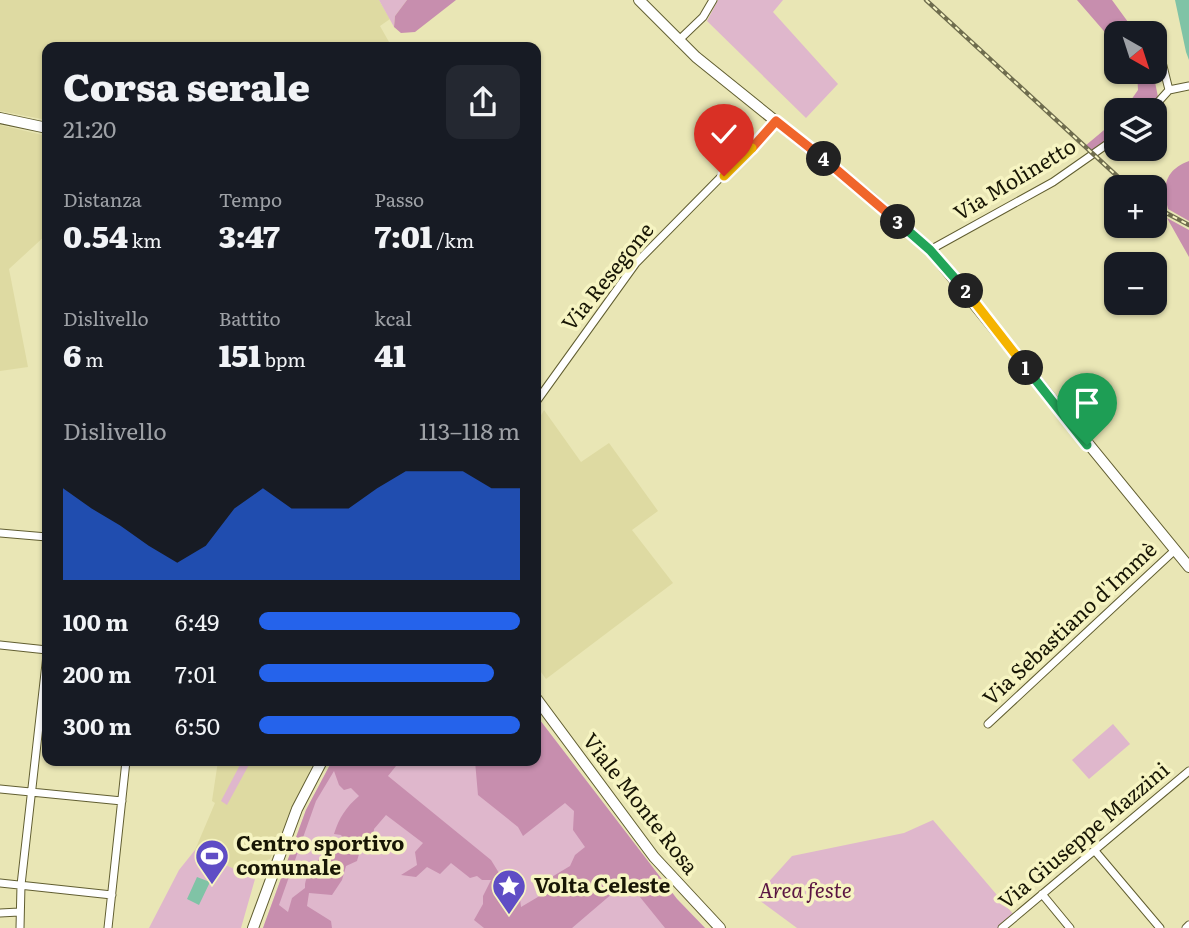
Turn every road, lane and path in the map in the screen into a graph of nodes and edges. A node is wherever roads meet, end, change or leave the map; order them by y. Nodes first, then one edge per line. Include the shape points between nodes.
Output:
1 (639, 0) edge
2 (713, 0) edge
3 (678, 41) junction
4 (1167, 82) edge
5 (1189, 86) edge
6 (1169, 90) junction
7 (1162, 98) edge
8 (0, 118) edge
9 (776, 121) junction
10 (42, 127) edge
11 (1104, 146) edge
12 (930, 250) junction
13 (541, 395) edge
14 (0, 533) edge
15 (42, 537) edge
16 (1175, 550) junction
17 (1189, 567) edge
18 (0, 645) edge
19 (42, 651) edge
20 (42, 699) edge
21 (541, 705) edge
22 (988, 724) dead end
23 (126, 766) edge
24 (319, 766) edge
25 (1189, 771) edge
26 (0, 789) edge
27 (32, 792) junction
28 (122, 801) junction
29 (1094, 851) junction
30 (0, 883) edge
31 (21, 885) junction
32 (1042, 894) junction
33 (112, 895) junction
34 (19, 912) junction
35 (0, 913) edge
36 (20, 928) edge
37 (108, 928) edge
38 (253, 928) edge
39 (720, 928) edge
40 (1002, 928) edge
41 (1070, 928) edge
42 (1160, 928) edge

1 - 3 street
2 - 3 street
3 - 9 street
4 - 6 street
5 - 6 street
6 - 7 street
8 - 10 street
9 - 12 street
9 - 13 street, Via Resegone via 636,263
11 - 12 street, Via Molinetto via 1053,182
12 - 16 street
14 - 15 street
16 - 17 street
16 - 22 street, Via Sebastiano d'Immè
18 - 19 street
20 - 27 street
21 - 39 street, Viale Monte Rosa via 654,857
23 - 28 street
24 - 38 street via 297,809
25 - 29 street, Via Giuseppe Mazzini
26 - 27 street
27 - 28 street
27 - 31 street
28 - 33 street
29 - 32 street, Via Giuseppe Mazzini
29 - 42 street
30 - 31 street
31 - 33 street
31 - 34 street
32 - 40 street, Via Giuseppe Mazzini
32 - 41 street
33 - 37 street
34 - 35 street
34 - 36 street

